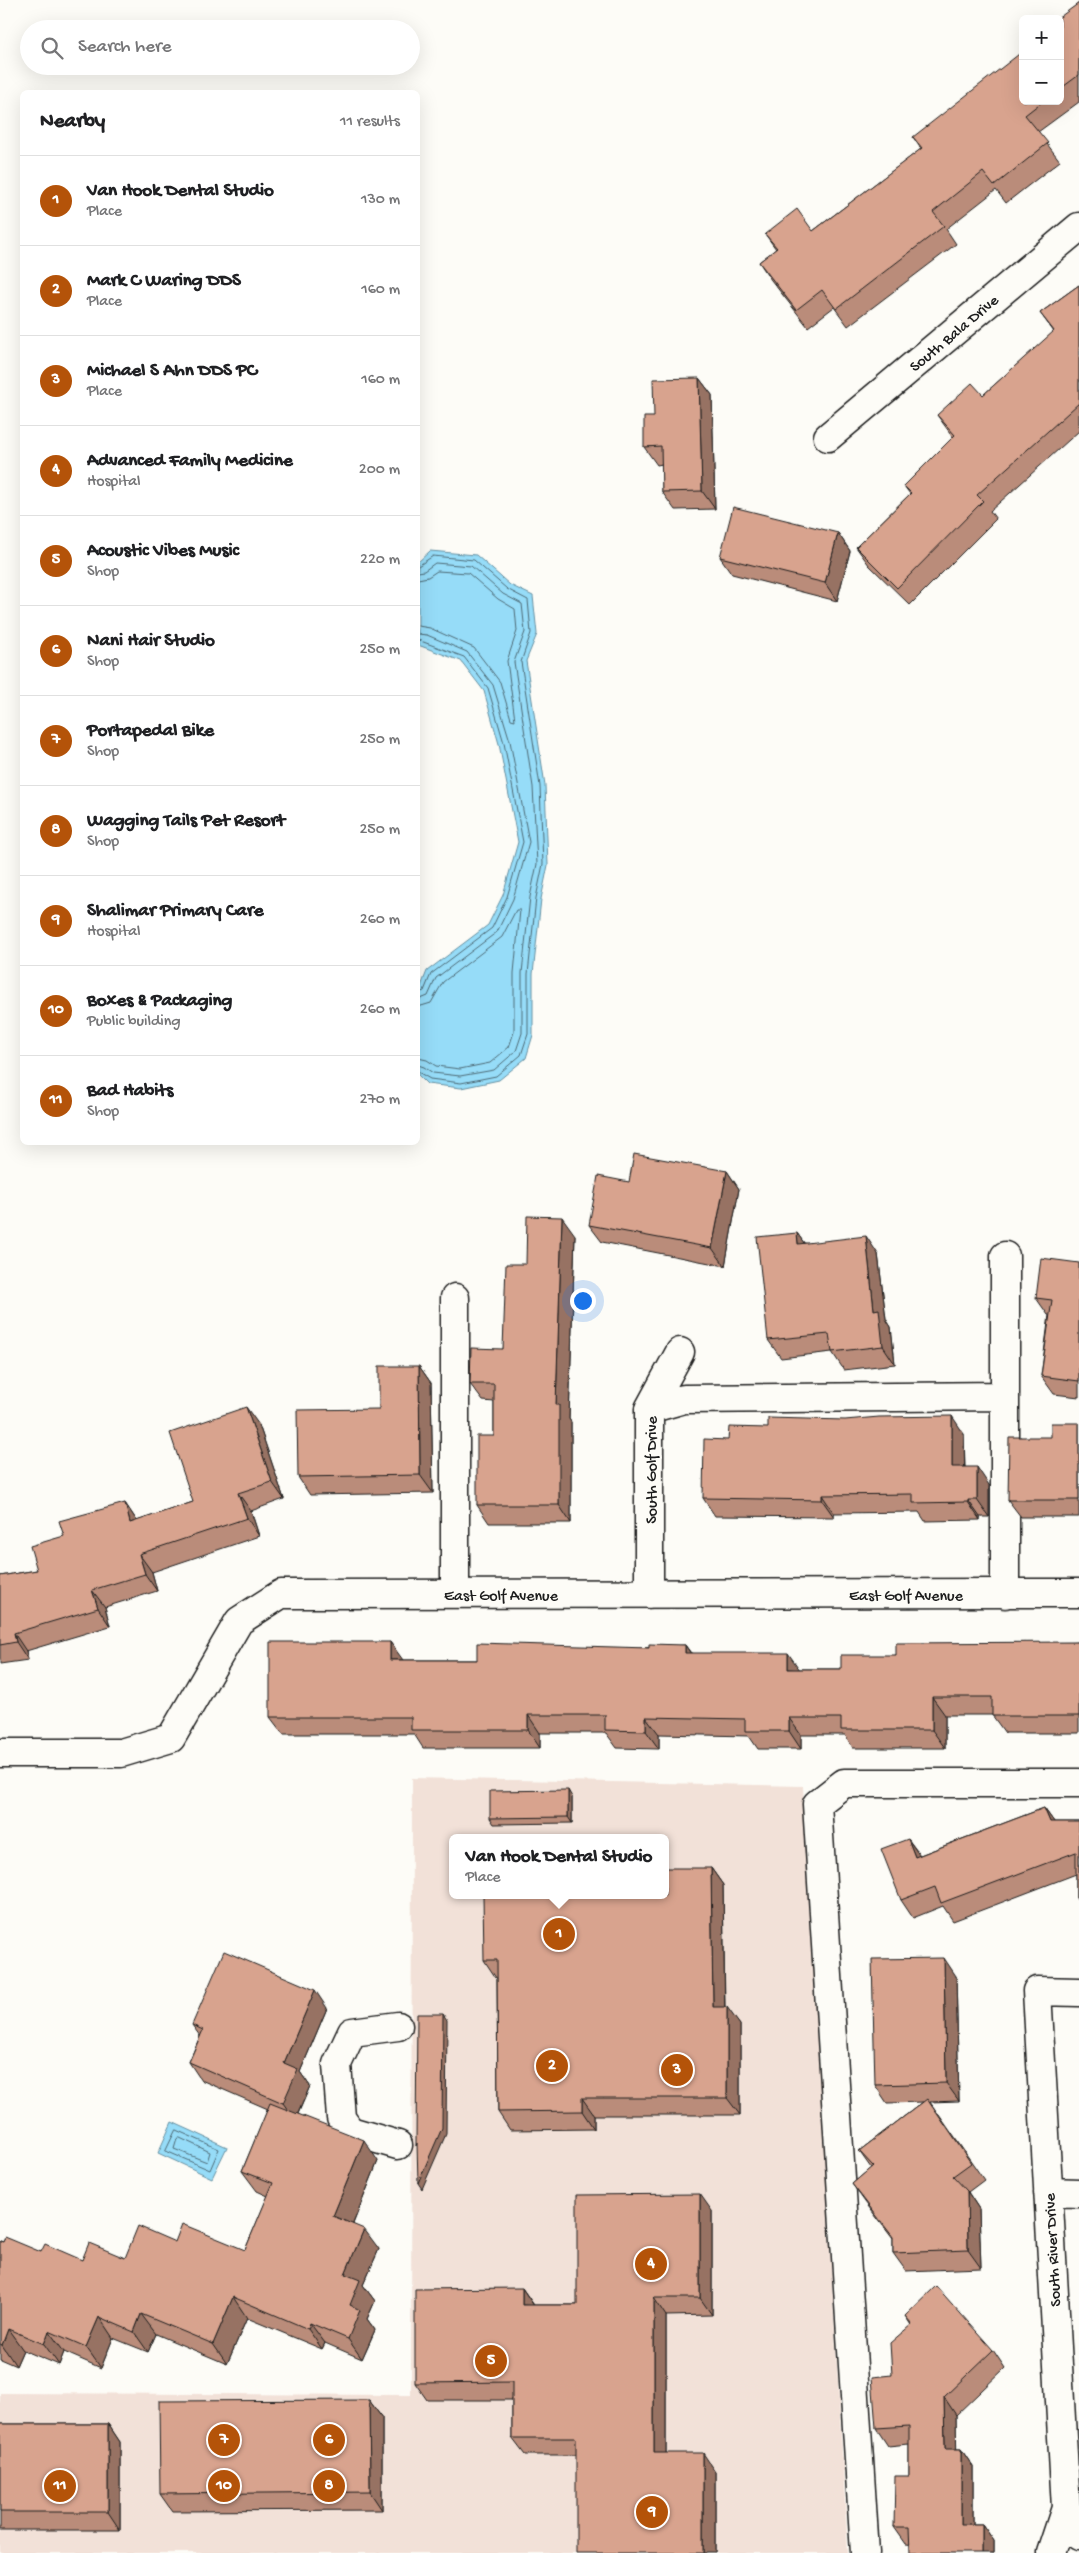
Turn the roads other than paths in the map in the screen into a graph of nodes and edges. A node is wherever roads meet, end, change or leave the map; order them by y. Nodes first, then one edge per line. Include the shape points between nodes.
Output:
1 (1079, 227) edge
2 (828, 437) dead end
3 (1006, 1256) dead end
4 (455, 1298) dead end
5 (680, 1352) dead end
6 (1006, 1396) junction
7 (649, 1409) junction
8 (1079, 1593) edge
9 (455, 1594) junction
10 (649, 1594) junction
11 (1006, 1594) junction
12 (0, 1753) edge
13 (1079, 1783) edge
14 (1079, 1992) edge
15 (398, 2026) dead end
16 (398, 2145) dead end
17 (1048, 2192) junction
18 (1079, 2193) edge
19 (1069, 2415) edge
20 (1066, 2508) junction
21 (1079, 2536) edge
22 (865, 2553) edge
23 (1052, 2553) edge

1 - 2 street, South Bala Drive
3 - 6 street
4 - 9 street
5 - 7 street, South Golf Drive
6 - 7 street via 684,1399
6 - 11 street
7 - 10 street, South Golf Drive
8 - 11 street, East Golf Avenue
9 - 10 street, East Golf Avenue
9 - 12 street, East Golf Avenue via 281,1594 239,1621 170,1738 121,1753
10 - 11 street, East Golf Avenue
13 - 22 street via 844,1783 817,1804
14 - 17 street, South River Drive via 1037,1991
15 - 16 street via 352,2032 336,2064 341,2118 350,2131
17 - 18 street
17 - 19 street, South River Drive
19 - 20 street, South River Drive
20 - 21 street, South River Drive
20 - 23 street, South River Drive

